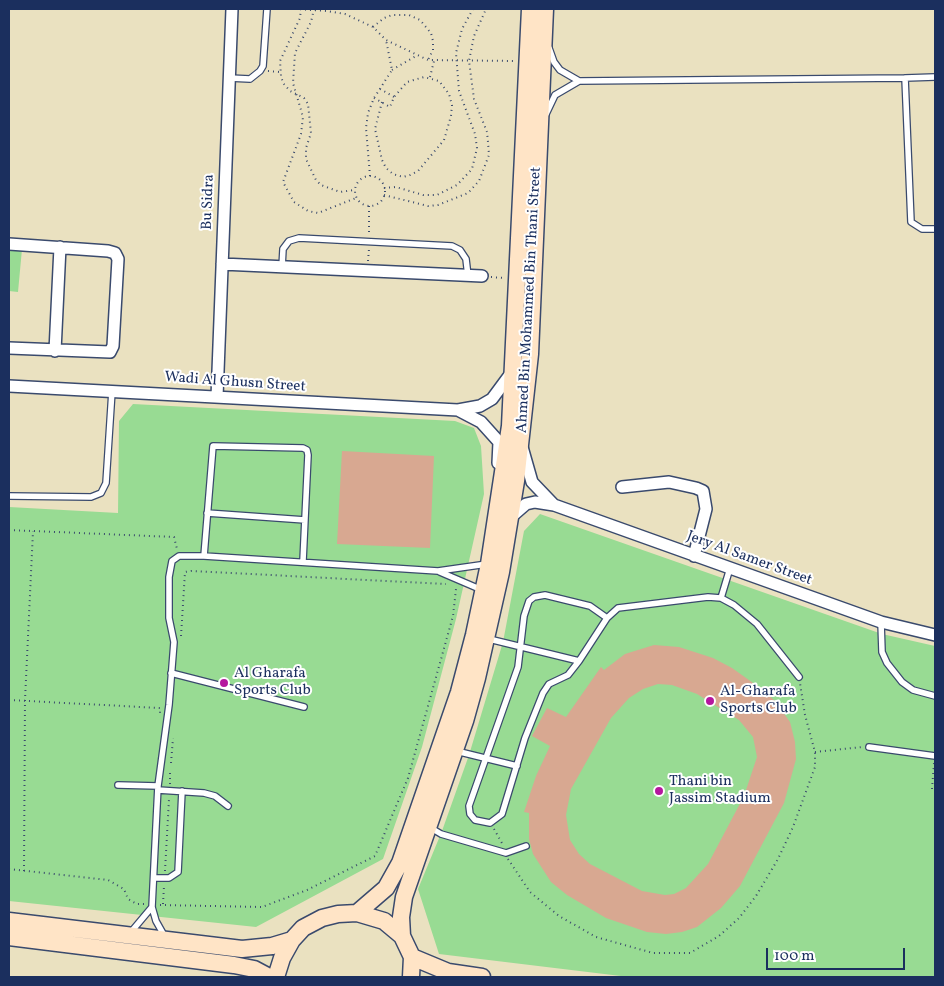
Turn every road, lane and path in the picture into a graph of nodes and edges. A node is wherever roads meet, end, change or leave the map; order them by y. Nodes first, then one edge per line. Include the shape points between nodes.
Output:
1 (232, 9) edge
2 (268, 9) edge
3 (295, 9) edge
4 (301, 9) edge
5 (314, 9) edge
6 (473, 9) edge
7 (486, 9) edge
8 (530, 9) edge
9 (545, 9) edge
10 (373, 27) junction
11 (544, 37) junction
12 (386, 40) junction
13 (416, 56) junction
14 (428, 60) junction
15 (434, 61) junction
16 (468, 61) junction
17 (527, 61) junction
18 (456, 62) junction
19 (392, 70) junction
20 (260, 71) junction
21 (280, 72) junction
22 (430, 77) junction
23 (935, 77) edge
24 (229, 78) junction
25 (905, 78) junction
26 (579, 81) junction
27 (380, 89) junction
28 (298, 94) junction
29 (394, 97) junction
30 (374, 98) junction
31 (382, 102) junction
32 (540, 130) junction
33 (370, 176) junction
34 (384, 188) junction
35 (354, 190) junction
36 (384, 195) junction
37 (356, 198) junction
38 (369, 206) junction
39 (935, 229) edge
40 (369, 242) junction
41 (9, 244) edge
42 (60, 247) junction
43 (222, 264) junction
44 (282, 267) junction
45 (368, 271) junction
46 (468, 276) junction
47 (482, 276) joint
48 (518, 278) junction
49 (9, 348) edge
50 (55, 351) junction
51 (514, 368) junction
52 (9, 386) edge
53 (112, 391) junction
54 (217, 396) junction
55 (458, 410) junction
56 (521, 446) junction
57 (622, 487) dead end
58 (9, 496) edge
59 (554, 505) junction
60 (207, 513) junction
61 (504, 516) junction
62 (305, 520) junction
63 (9, 530) edge
64 (33, 531) junction
65 (179, 556) junction
66 (204, 556) junction
67 (694, 556) junction
68 (303, 561) junction
69 (489, 564) junction
70 (730, 568) junction
71 (438, 571) junction
72 (482, 590) junction
73 (721, 598) junction
74 (607, 618) junction
75 (881, 622) junction
76 (935, 635) edge
77 (181, 637) dead end
78 (487, 638) junction
79 (522, 646) junction
80 (580, 661) junction
81 (171, 673) junction
82 (799, 677) joint
83 (935, 696) edge
84 (9, 700) edge
85 (25, 700) junction
86 (304, 707) dead end
87 (167, 714) junction
88 (173, 734) dead end
89 (869, 747) joint
90 (455, 751) junction
91 (815, 752) junction
92 (935, 756) edge
93 (485, 759) junction
94 (171, 763) dead end
95 (517, 766) junction
96 (170, 771) dead end
97 (118, 785) dead end
98 (158, 788) junction
99 (932, 789) dead end
100 (170, 791) junction
101 (182, 791) junction
102 (228, 806) dead end
103 (490, 823) junction
104 (429, 826) junction
105 (526, 846) dead end
106 (506, 853) junction
107 (9, 869) edge
108 (24, 870) junction
109 (154, 878) junction
110 (164, 879) junction
111 (163, 905) junction
112 (152, 906) junction
113 (357, 913) junction
114 (9, 921) edge
115 (127, 935) junction
116 (402, 936) junction
117 (9, 937) edge
118 (292, 940) junction
119 (169, 941) junction
120 (412, 957) junction
121 (201, 960) junction
122 (227, 977) edge
123 (269, 977) edge
124 (276, 977) edge
125 (412, 977) edge
126 (482, 977) edge

1 - 24 street, Bu Sidra
2 - 20 lane
3 - 4 path
4 - 5 path
4 - 21 path via 282,56
5 - 10 path via 345,14
5 - 28 path via 295,53 293,83
6 - 18 path via 459,37
7 - 16 path via 474,36
8 - 17 street, Ahmed Bin Mohammed Bin Thani Street
9 - 11 street, Ahmed Bin Mohammed Bin Thani Street
10 - 12 path
10 - 14 path via 392,14 409,15 420,20 431,33 433,41
11 - 26 lane via 560,70
11 - 32 street, Ahmed Bin Mohammed Bin Thani Street
12 - 13 path
12 - 19 path
13 - 14 path
13 - 19 path
14 - 15 path
15 - 18 path
15 - 22 path
16 - 17 path
16 - 18 path
16 - 36 path via 474,99 488,142 489,156 479,182 468,193 438,206
17 - 48 street, Ahmed Bin Mohammed Bin Thani Street
18 - 34 path via 462,103 475,134 477,148 472,168 458,185 437,194 422,195 396,187
19 - 27 path
20 - 21 path
20 - 24 lane via 250,80
21 - 28 path via 283,84
22 - 29 path via 416,77
22 - 31 path via 439,81 449,94 452,105 449,129 434,153 410,175 393,174 382,160 375,129
23 - 25 lane
24 - 43 street, Bu Sidra
25 - 26 lane
25 - 39 lane via 911,222 922,229
26 - 32 lane via 555,95
27 - 29 path
27 - 30 path
28 - 35 path via 308,104 311,133 306,158 316,180 340,192
28 - 37 path via 303,117 301,134 285,173 286,191 301,208 318,213
29 - 31 path via 390,107
30 - 31 path
30 - 33 path via 366,128
32 - 56 street, Ahmed Bin Mohammed Bin Thani Street via 530,354
33 - 34 path via 379,179
33 - 35 path via 358,181
34 - 36 path
35 - 37 path
36 - 38 path via 379,203
37 - 38 path
38 - 40 path
40 - 44 lane via 294,239 283,249
40 - 45 path
40 - 46 lane via 452,246 460,250 466,259
41 - 42 street
42 - 50 street
42 - 50 street via 111,251 117,256 118,263 112,350 105,353
43 - 44 street
43 - 54 street, Bu Sidra
44 - 45 street
45 - 46 street
46 - 47 street
47 - 48 path
48 - 51 street, Ahmed Bin Mohammed Bin Thani Street
49 - 50 street
51 - 55 street, Wadi Al Ghusn Street via 492,399 480,406
51 - 61 street, Ahmed Bin Mohammed Bin Thani Street
52 - 53 street, Wadi Al Ghusn Street
53 - 54 street, Wadi Al Ghusn Street
53 - 58 lane via 106,483 101,493 91,498
54 - 55 street, Wadi Al Ghusn Street
55 - 61 street, Wadi Al Ghusn Street via 481,422 499,442
56 - 59 street, Jery Al Samer Street via 532,482
56 - 61 street, Ahmed Bin Mohammed Bin Thani Street
57 - 67 street via 669,482 702,491 706,509
59 - 61 street, Jery Al Samer Street via 535,502
59 - 67 street, Jery Al Samer Street
60 - 62 lane
60 - 62 lane via 213,446 303,448 308,454
60 - 66 lane
61 - 69 street, Ahmed Bin Mohammed Bin Thani Street
61 - 78 street, Ahmed Bin Mohammed Bin Thani Street
62 - 68 lane
63 - 64 path
64 - 65 path via 174,537
64 - 85 path
65 - 66 lane
65 - 81 lane via 172,561 169,577 169,618 174,642
66 - 68 lane
67 - 70 street, Jery Al Samer Street
68 - 71 lane
69 - 71 lane
69 - 72 street, Ahmed Bin Mohammed Bin Thani Street
70 - 73 lane
70 - 75 street, Jery Al Samer Street
71 - 72 lane
72 - 113 street, Ahmed Bin Mohammed Bin Thani Street via 459,692 400,863 386,888
73 - 74 lane via 618,608
73 - 82 lane via 757,624
74 - 79 lane via 590,606 544,595 534,597 529,601 524,616
74 - 80 lane
75 - 76 street, Jery Al Samer Street
75 - 83 lane via 882,652 887,663 913,690
77 - 111 path via 185,572 452,584 456,589 453,616 408,778 372,859 262,907
78 - 79 lane
78 - 90 street, Ahmed Bin Mohammed Bin Thani Street
79 - 80 lane
79 - 93 lane via 518,667
80 - 95 lane via 568,675 549,684 543,693
81 - 86 lane
81 - 87 lane
82 - 91 path
84 - 85 path
85 - 87 path via 160,708 159,714
85 - 108 path
87 - 98 lane
88 - 94 path
89 - 91 path
89 - 92 lane
90 - 93 lane
90 - 104 street, Ahmed Bin Mohammed Bin Thani Street
91 - 106 path via 815,767 793,827 756,896 719,936 690,953 653,953 596,938 559,916 530,892 509,863
92 - 99 path
93 - 95 lane
93 - 103 lane via 469,806 475,820
95 - 103 lane via 502,814
96 - 100 path
97 - 98 lane
98 - 100 lane
98 - 109 lane
100 - 101 lane
100 - 110 path
101 - 102 lane via 215,796
101 - 110 lane via 178,872
103 - 106 path via 502,840
104 - 106 lane via 441,834
104 - 116 street, Ahmed Bin Mohammed Bin Thani Street via 404,898
105 - 106 lane
107 - 108 path
108 - 112 path via 108,880 124,889 128,899
109 - 110 lane
109 - 112 lane
110 - 111 path
111 - 112 path
112 - 115 lane via 140,924
112 - 119 lane
113 - 116 street via 384,921
113 - 118 street via 322,918 303,928
114 - 115 street
115 - 119 street
116 - 120 street
117 - 121 street
118 - 119 street via 242,949
118 - 124 street
120 - 125 street
120 - 126 street via 448,972
121 - 122 street
121 - 123 street via 254,969

